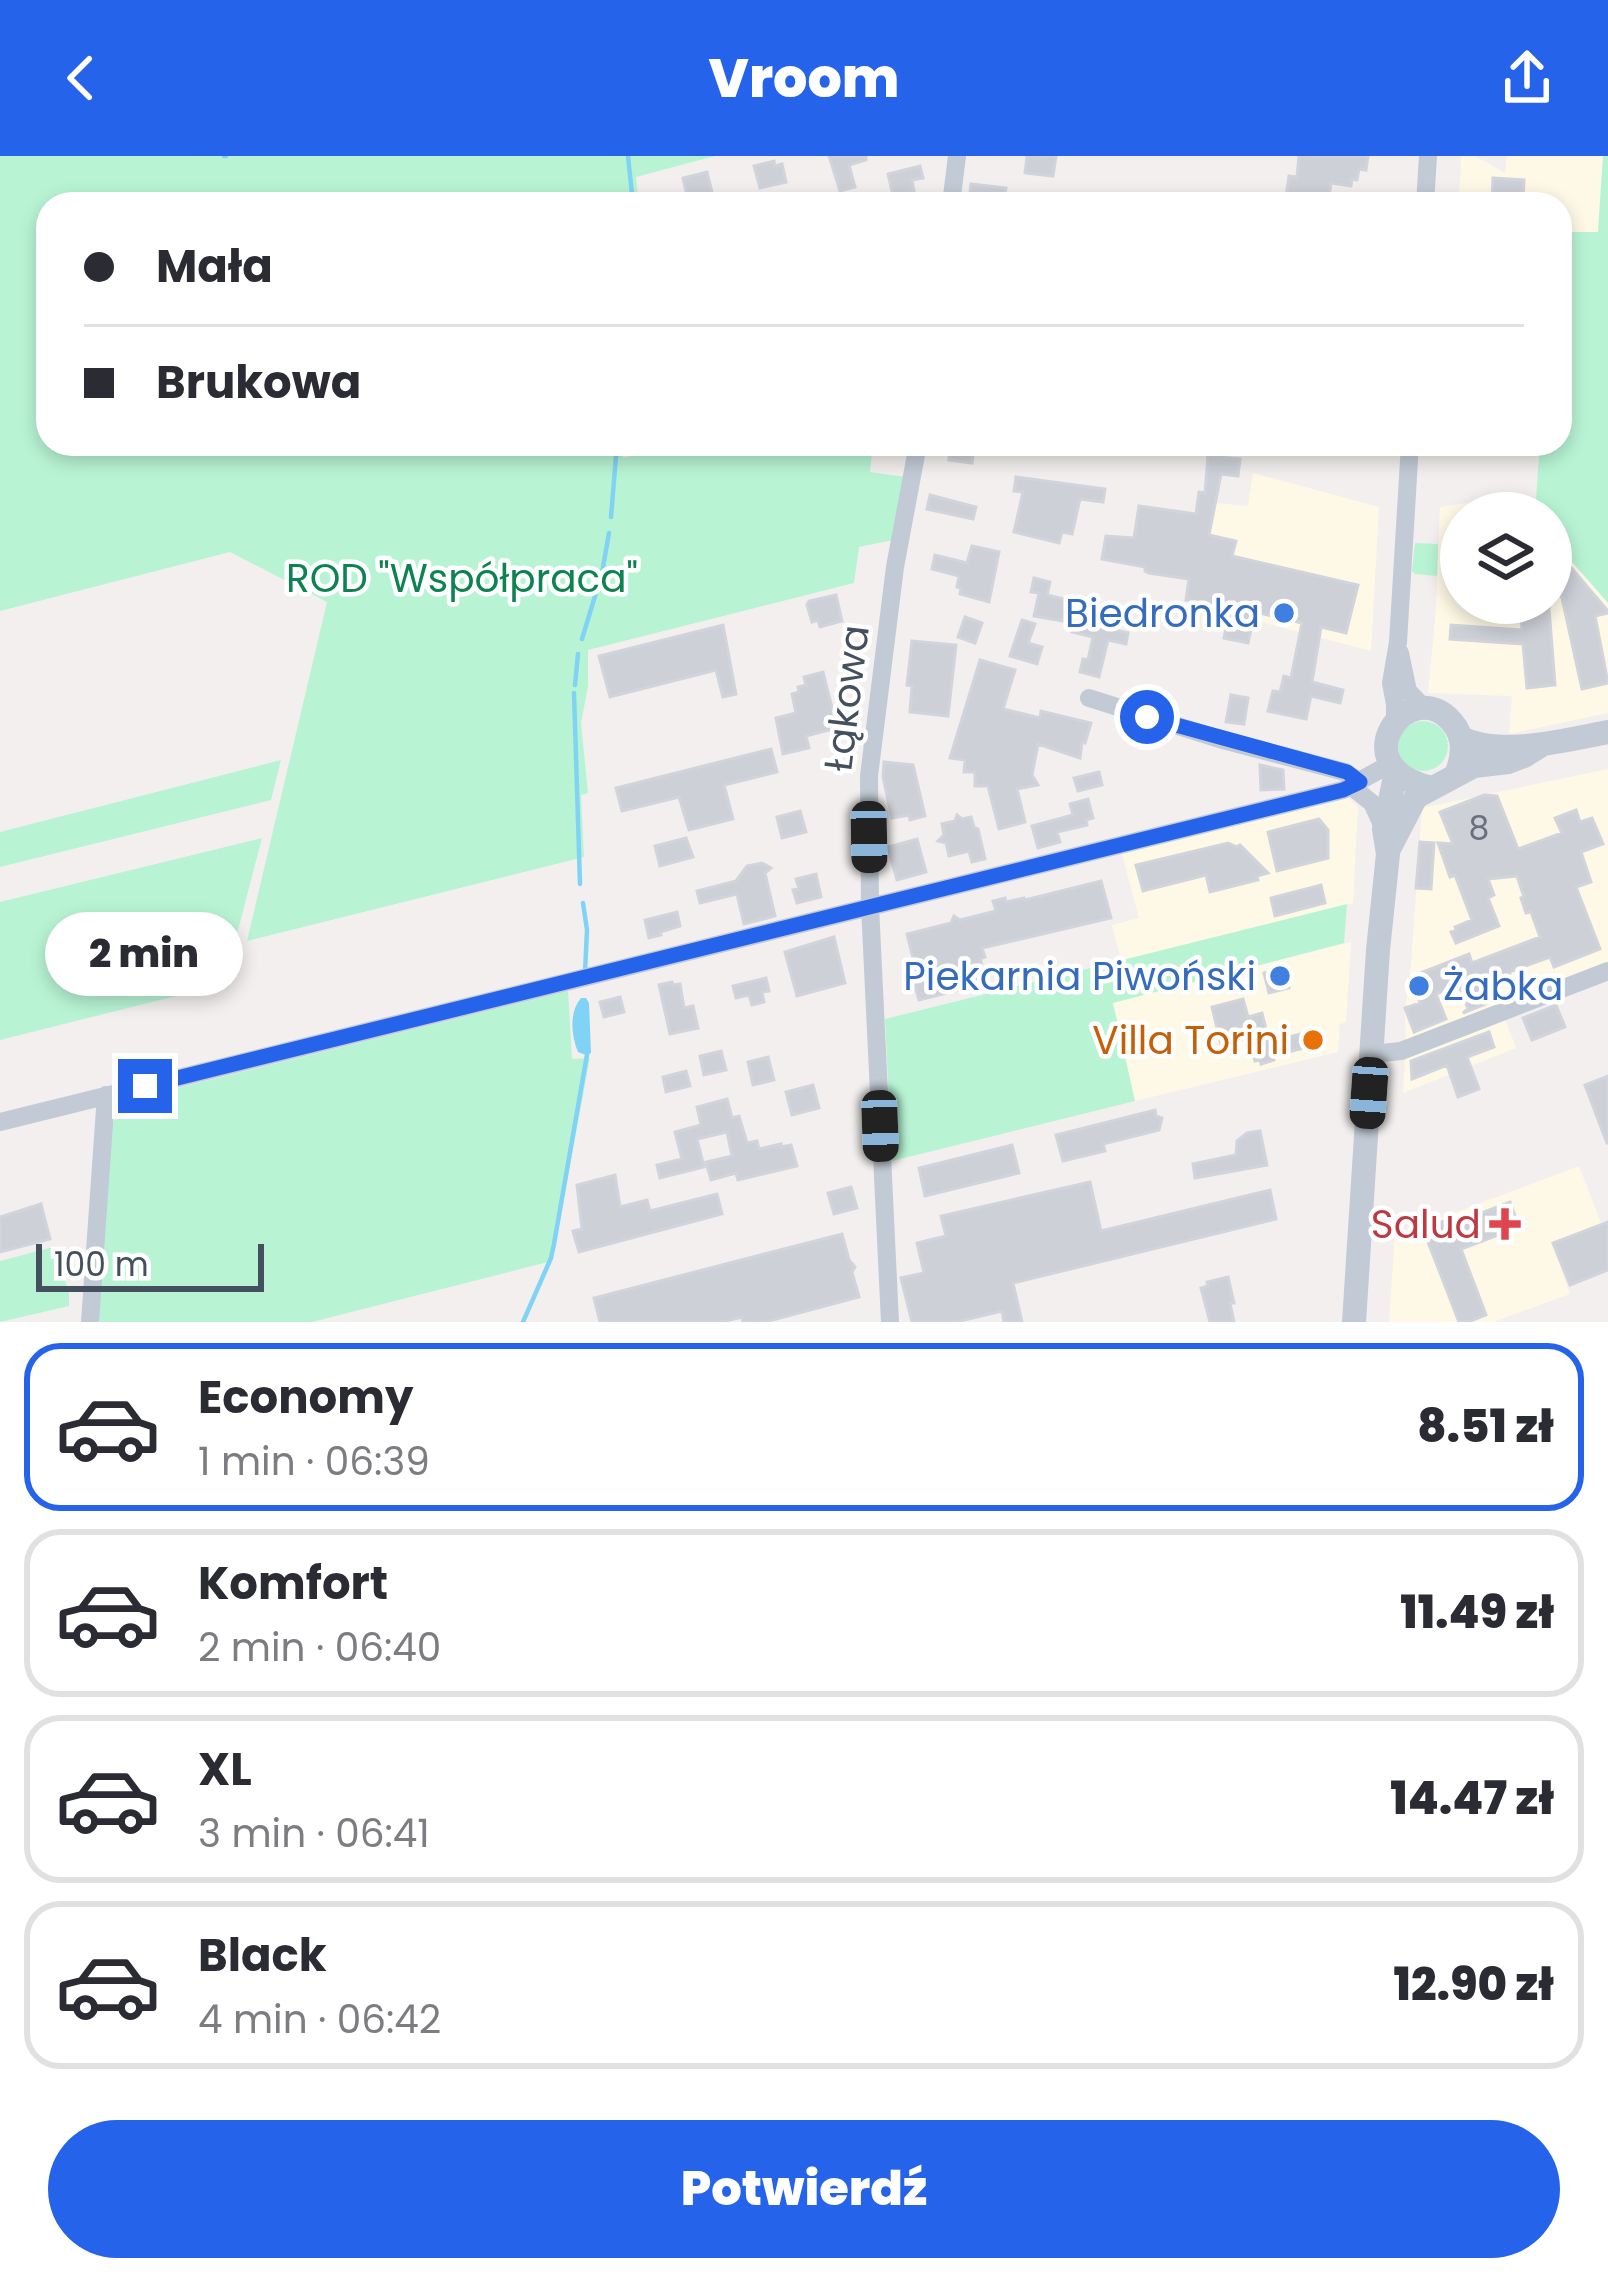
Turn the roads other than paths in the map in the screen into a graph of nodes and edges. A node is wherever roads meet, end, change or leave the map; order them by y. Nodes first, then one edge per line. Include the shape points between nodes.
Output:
1 (957, 156) edge
2 (1427, 156) edge
3 (952, 192) edge
4 (1426, 192) edge
5 (916, 456) edge
6 (1409, 456) edge
7 (1398, 643) junction
8 (1089, 698) dead end
9 (1424, 708) junction
10 (1395, 721) junction
11 (1608, 732) edge
12 (1460, 737) junction
13 (1540, 746) junction
14 (1393, 768) junction
15 (1456, 775) junction
16 (1356, 784) junction
17 (1432, 788) junction
18 (1386, 841) junction
19 (870, 906) junction
20 (1608, 971) edge
21 (1371, 1054) junction
22 (106, 1096) junction
23 (0, 1122) edge
24 (90, 1322) edge
25 (890, 1322) edge
26 (1354, 1322) edge

1 - 3 street
2 - 4 street
5 - 19 street, Łąkowa via 868,776
6 - 7 street
7 - 9 street via 1408,691
7 - 10 street via 1390,683
8 - 16 street via 1347,772
9 - 10 street
9 - 12 street via 1447,716
10 - 14 street via 1386,740
11 - 13 street
12 - 13 street via 1474,745
12 - 15 street
13 - 15 street
14 - 16 street
14 - 17 street
14 - 18 street
15 - 17 street
16 - 18 street
16 - 19 street
17 - 18 street via 1409,805
18 - 21 street
19 - 22 street
19 - 25 street, Łąkowa
20 - 21 street via 1401,1051
21 - 26 street
22 - 23 street
22 - 24 street

